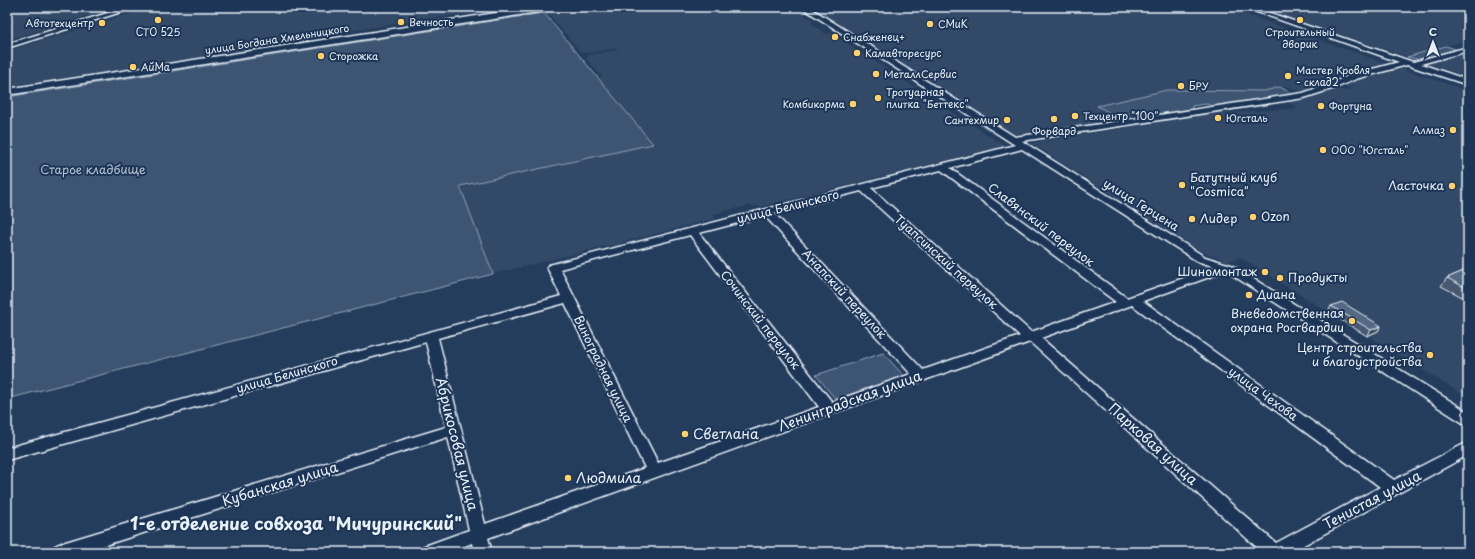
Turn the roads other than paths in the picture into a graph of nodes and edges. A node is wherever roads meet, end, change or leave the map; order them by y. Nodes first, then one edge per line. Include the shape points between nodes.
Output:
1 (134, 7) edge
2 (551, 7) edge
3 (804, 7) edge
4 (1246, 7) edge
5 (7, 46) edge
6 (1468, 49) edge
7 (1410, 63) junction
8 (1468, 83) edge
9 (7, 92) edge
10 (1014, 140) junction
11 (1023, 146) junction
12 (942, 167) junction
13 (863, 187) junction
14 (767, 212) junction
15 (692, 231) junction
16 (1201, 259) junction
17 (553, 267) joint
18 (1226, 267) junction
19 (1206, 274) junction
20 (568, 298) junction
21 (1129, 302) junction
22 (431, 335) junction
23 (1030, 337) junction
24 (921, 376) junction
25 (829, 409) junction
26 (1468, 419) edge
27 (454, 430) junction
28 (1468, 448) edge
29 (7, 454) edge
30 (654, 471) junction
31 (1393, 488) junction
32 (479, 534) junction
33 (59, 552) edge
34 (428, 552) edge
35 (483, 552) edge
36 (1275, 552) edge

1 - 5 street
2 - 9 main road, улица Богдана Хмельницкого
3 - 10 street, улица Герцена
4 - 7 street
6 - 7 street
7 - 8 street
7 - 10 street via 1353,77 1335,86 1304,95
10 - 11 street, улица Герцена
11 - 12 street, улица Белинского
11 - 16 street, улица Герцена
12 - 13 street, улица Белинского
12 - 21 street, Славянский переулок
13 - 14 street, улица Белинского
13 - 23 street, Туапсинский переулок
14 - 15 street, улица Белинского
14 - 24 street, Анапский переулок
15 - 17 street, улица Белинского
15 - 25 street, Сочинский переулок
16 - 18 street, улица Герцена
16 - 19 street
17 - 20 street, Виноградная улица
18 - 19 street, Ленинградская улица
18 - 26 street, улица Герцена
19 - 21 street, Ленинградская улица
20 - 22 street, улица Белинского
20 - 30 street, Виноградная улица
21 - 23 street, Ленинградская улица
21 - 31 street, улица Чехова
22 - 27 street, Абрикосовая улица
22 - 29 street, улица Белинского
23 - 24 street, Ленинградская улица
23 - 36 street, Парковая улица
24 - 25 street, Ленинградская улица
25 - 30 street, Ленинградская улица
27 - 32 street, Абрикосовая улица
27 - 33 street, Кубанская улица
28 - 31 street, Тенистая улица
30 - 32 street, Ленинградская улица
31 - 36 street, Тенистая улица
32 - 34 street, Ленинградская улица
32 - 35 street, Абрикосовая улица

